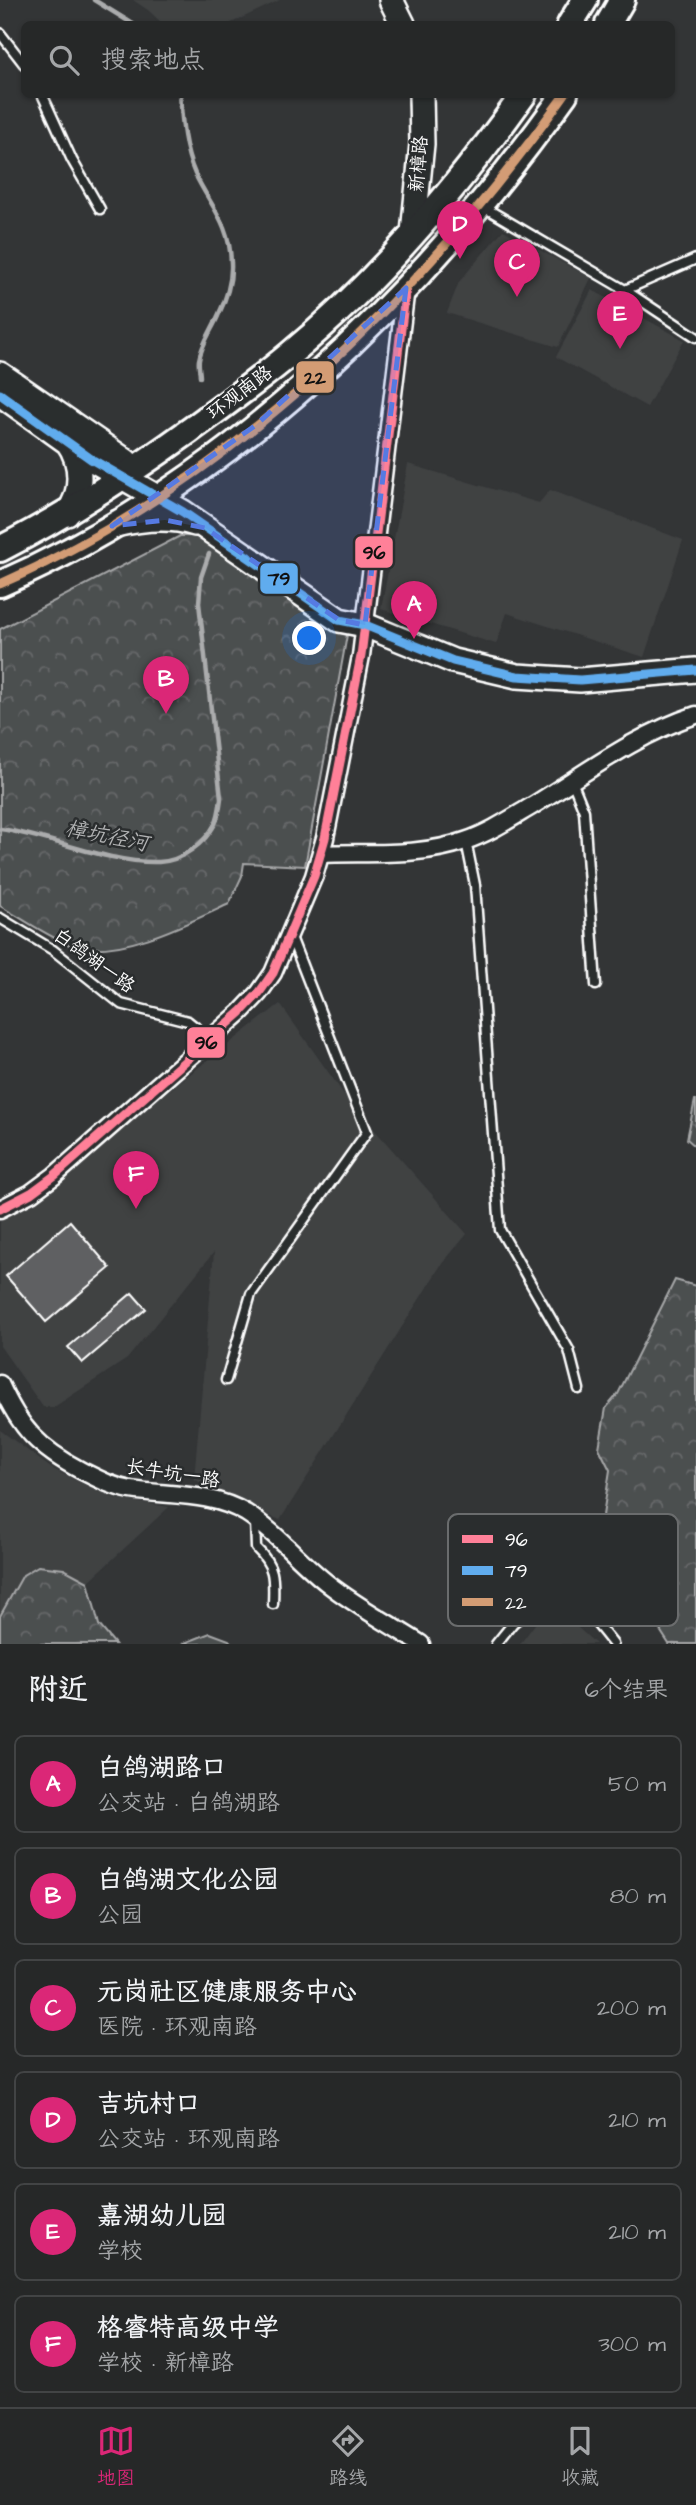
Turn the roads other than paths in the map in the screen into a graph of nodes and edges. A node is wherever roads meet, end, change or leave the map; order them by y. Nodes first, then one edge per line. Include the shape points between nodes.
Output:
1 (391, 0) edge
2 (585, 0) edge
3 (622, 0) edge
4 (402, 21) edge
5 (572, 21) edge
6 (610, 21) edge
7 (0, 33) edge
8 (21, 60) edge
9 (45, 98) edge
10 (421, 98) edge
11 (521, 98) edge
12 (562, 98) edge
13 (479, 205) junction
14 (100, 208) dead end
15 (412, 233) junction
16 (696, 259) edge
17 (406, 288) junction
18 (625, 290) junction
19 (696, 337) edge
20 (0, 374) edge
21 (0, 394) edge
22 (67, 442) junction
23 (130, 472) junction
24 (163, 492) junction
25 (67, 513) junction
26 (112, 526) junction
27 (205, 528) junction
28 (0, 548) edge
29 (0, 584) edge
30 (365, 625) junction
31 (696, 670) edge
32 (696, 715) edge
33 (572, 781) junction
34 (466, 841) junction
35 (321, 854) junction
36 (0, 918) edge
37 (290, 934) junction
38 (596, 985) dead end
39 (207, 1041) junction
40 (0, 1209) edge
41 (226, 1380) dead end
42 (0, 1386) edge
43 (579, 1389) dead end
44 (255, 1520) junction
45 (272, 1604) dead end
46 (511, 1626) edge
47 (598, 1626) edge
48 (421, 1644) edge
49 (496, 1644) edge
50 (613, 1644) edge

1 - 4 street
2 - 5 main road
3 - 6 main road
7 - 8 lane
9 - 14 lane
10 - 15 street, 新樟路 via 422,144
11 - 15 main road, 环观南路
12 - 13 main road, 环观南路
13 - 17 main road, 环观南路
13 - 18 lane
15 - 23 main road, 环观南路 via 357,293 291,354
16 - 18 lane
17 - 24 main road, 环观南路 via 305,385
17 - 30 street
18 - 19 lane
20 - 23 street via 103,447
21 - 22 street
22 - 23 street
22 - 25 street via 78,465 79,487
23 - 24 street
23 - 25 main road, 环观南路
24 - 26 main road, 环观南路
24 - 27 street
24 - 30 street via 202,507 345,606
25 - 28 main road, 环观南路
26 - 27 street via 165,520
26 - 29 main road, 环观南路
27 - 30 street via 339,620
30 - 31 street via 453,661 517,676 580,680
30 - 35 street
32 - 33 street via 651,733
33 - 34 street
33 - 38 lane via 584,811
34 - 35 street via 412,851
34 - 43 lane via 475,885 499,1230 569,1350
35 - 37 street
36 - 39 lane, 白鸽湖一路 via 53,950 121,1004 188,1021
37 - 39 street via 259,993
37 - 41 lane via 367,1132 251,1294
39 - 40 street via 54,1176
42 - 44 street, 长牛坑一路 via 32,1437 91,1476 131,1490 213,1500
44 - 45 lane via 256,1548 272,1569
44 - 48 street, 长牛坑一路 via 327,1583
46 - 49 lane
47 - 50 lane

